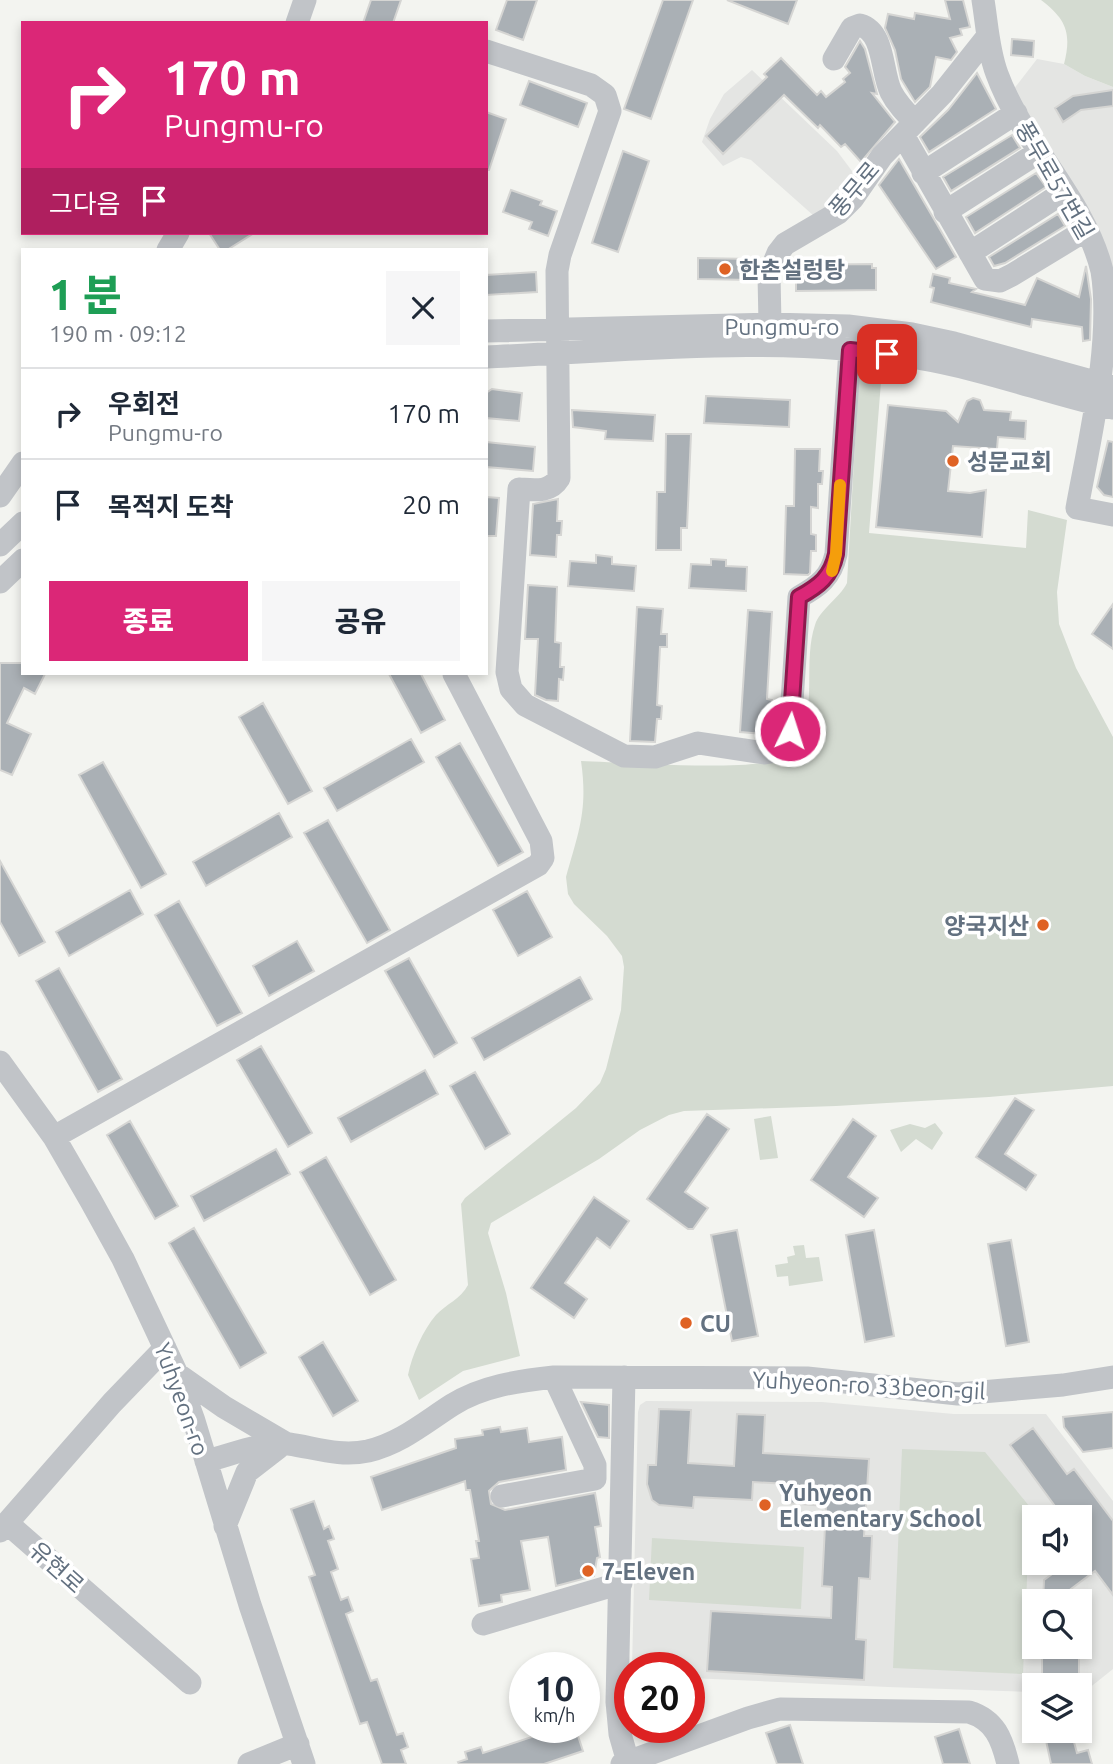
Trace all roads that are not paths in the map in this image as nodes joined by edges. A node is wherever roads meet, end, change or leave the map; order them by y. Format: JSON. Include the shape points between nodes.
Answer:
{"nodes":[{"id":1,"x":305,"y":0,"type":"edge"},
{"id":2,"x":983,"y":0,"type":"edge"},
{"id":3,"x":298,"y":21,"type":"edge"},
{"id":4,"x":988,"y":36,"type":"junction"},
{"id":5,"x":488,"y":52,"type":"edge"},
{"id":6,"x":834,"y":59,"type":"dead end"},
{"id":7,"x":1016,"y":113,"type":"junction"},
{"id":8,"x":909,"y":129,"type":"junction"},
{"id":9,"x":1039,"y":152,"type":"junction"},
{"id":10,"x":923,"y":173,"type":"junction"},
{"id":11,"x":1064,"y":192,"type":"junction"},
{"id":12,"x":945,"y":212,"type":"junction"},
{"id":13,"x":1086,"y":230,"type":"junction"},
{"id":14,"x":970,"y":253,"type":"junction"},
{"id":15,"x":769,"y":324,"type":"junction"},
{"id":16,"x":557,"y":329,"type":"junction"},
{"id":17,"x":488,"y":331,"type":"edge"},
{"id":18,"x":850,"y":350,"type":"junction"},
{"id":19,"x":558,"y":354,"type":"junction"},
{"id":20,"x":488,"y":357,"type":"edge"},
{"id":21,"x":1106,"y":396,"type":"edge"},
{"id":22,"x":21,"y":466,"type":"edge"},
{"id":23,"x":0,"y":496,"type":"edge"},
{"id":24,"x":1113,"y":516,"type":"edge"},
{"id":25,"x":21,"y":525,"type":"edge"},
{"id":26,"x":0,"y":545,"type":"edge"},
{"id":27,"x":21,"y":561,"type":"edge"},
{"id":28,"x":0,"y":582,"type":"edge"},
{"id":29,"x":455,"y":675,"type":"edge"},
{"id":30,"x":0,"y":1062,"type":"edge"},
{"id":31,"x":54,"y":1137,"type":"junction"},
{"id":32,"x":165,"y":1348,"type":"junction"},
{"id":33,"x":177,"y":1374,"type":"junction"},
{"id":34,"x":554,"y":1377,"type":"junction"},
{"id":35,"x":624,"y":1377,"type":"junction"},
{"id":36,"x":1113,"y":1377,"type":"edge"},
{"id":37,"x":287,"y":1444,"type":"junction"},
{"id":38,"x":206,"y":1461,"type":"junction"},
{"id":39,"x":502,"y":1496,"type":"dead end"},
{"id":40,"x":225,"y":1525,"type":"junction"},
{"id":41,"x":4,"y":1527,"type":"edge"},
{"id":42,"x":621,"y":1583,"type":"junction"},
{"id":43,"x":483,"y":1624,"type":"dead end"},
{"id":44,"x":190,"y":1683,"type":"dead end"},
{"id":45,"x":301,"y":1754,"type":"edge"},
{"id":46,"x":625,"y":1763,"type":"edge"},
{"id":47,"x":249,"y":1764,"type":"edge"},
{"id":48,"x":1008,"y":1764,"type":"edge"}],
"edges":[{"from":1,"to":3,"type":"street"},
{"from":2,"to":4,"type":"street","name":"풍무로57번길"},
{"from":4,"to":7,"type":"street","name":"풍무로57번길","via":[[996,73]]},
{"from":4,"to":8,"type":"street","name":"풍무로"},
{"from":5,"to":16,"type":"street","via":[[591,85],[609,102],[609,120],[560,255],[555,290]]},
{"from":6,"to":8,"type":"street","via":[[852,28],[869,29],[877,39],[890,91]]},
{"from":7,"to":9,"type":"street","name":"풍무로57번길"},
{"from":7,"to":10,"type":"street"},
{"from":8,"to":10,"type":"street"},
{"from":8,"to":15,"type":"street","name":"풍무로","via":[[838,213],[785,244],[778,253],[769,275]]},
{"from":9,"to":11,"type":"street","name":"풍무로57번길"},
{"from":9,"to":12,"type":"street"},
{"from":10,"to":12,"type":"street"},
{"from":11,"to":13,"type":"street","name":"풍무로57번길"},
{"from":11,"to":14,"type":"street"},
{"from":12,"to":14,"type":"street"},
{"from":13,"to":14,"type":"street","via":[[1000,281],[985,279]]},
{"from":13,"to":21,"type":"street","name":"풍무로57번길","via":[[1098,256],[1107,303]]},
{"from":15,"to":16,"type":"street","name":"Pungmu-ro"},
{"from":15,"to":21,"type":"street","name":"Pungmu-ro","via":[[848,326],[912,334],[965,346]]},
{"from":16,"to":17,"type":"street","name":"Pungmu-ro"},
{"from":16,"to":19,"type":"street"},
{"from":18,"to":19,"type":"street","name":"Pungmu-ro","via":[[767,347]]},
{"from":18,"to":19,"type":"street","via":[[836,554],[825,579],[799,597],[787,738],[772,752],[698,743],[649,757],[618,754],[535,712],[518,698],[508,681],[519,489],[544,490],[559,478]]},
{"from":18,"to":21,"type":"street","name":"Pungmu-ro","via":[[952,364]]},
{"from":19,"to":20,"type":"street","name":"Pungmu-ro"},
{"from":21,"to":24,"type":"street","name":"풍무로57번길","via":[[1077,508]]},
{"from":22,"to":23,"type":"street"},
{"from":25,"to":26,"type":"street"},
{"from":27,"to":28,"type":"street"},
{"from":29,"to":31,"type":"street","via":[[541,841],[543,858],[538,865]]},
{"from":30,"to":31,"type":"street","name":"Yuhyeon-ro"},
{"from":31,"to":32,"type":"street","name":"Yuhyeon-ro"},
{"from":32,"to":33,"type":"street","name":"Yuhyeon-ro"},
{"from":32,"to":41,"type":"street","name":"유현로"},
{"from":33,"to":37,"type":"street","name":"Yuhyeon-ro 33beon-gil"},
{"from":33,"to":38,"type":"street","name":"Yuhyeon-ro"},
{"from":34,"to":35,"type":"street","name":"Yuhyeon-ro 33beon-gil"},
{"from":34,"to":37,"type":"street","name":"Yuhyeon-ro 33beon-gil","via":[[477,1393],[410,1434],[366,1451],[327,1453]]},
{"from":34,"to":39,"type":"street","via":[[595,1465],[595,1479]]},
{"from":35,"to":36,"type":"street","name":"Yuhyeon-ro 33beon-gil","via":[[807,1378],[958,1394]]},
{"from":35,"to":42,"type":"street"},
{"from":37,"to":38,"type":"street","name":"Yuhyeon-ro 33beon-gil"},
{"from":37,"to":40,"type":"street","via":[[247,1472]]},
{"from":38,"to":40,"type":"street","name":"Yuhyeon-ro"},
{"from":40,"to":45,"type":"street","name":"Yuhyeon-ro"},
{"from":41,"to":44,"type":"street","name":"유현로"},
{"from":42,"to":43,"type":"street"},
{"from":42,"to":46,"type":"street","via":[[618,1712]]},
{"from":45,"to":47,"type":"street"},
{"from":46,"to":48,"type":"street","via":[[764,1712],[794,1708],[969,1712],[989,1720]]}]}
